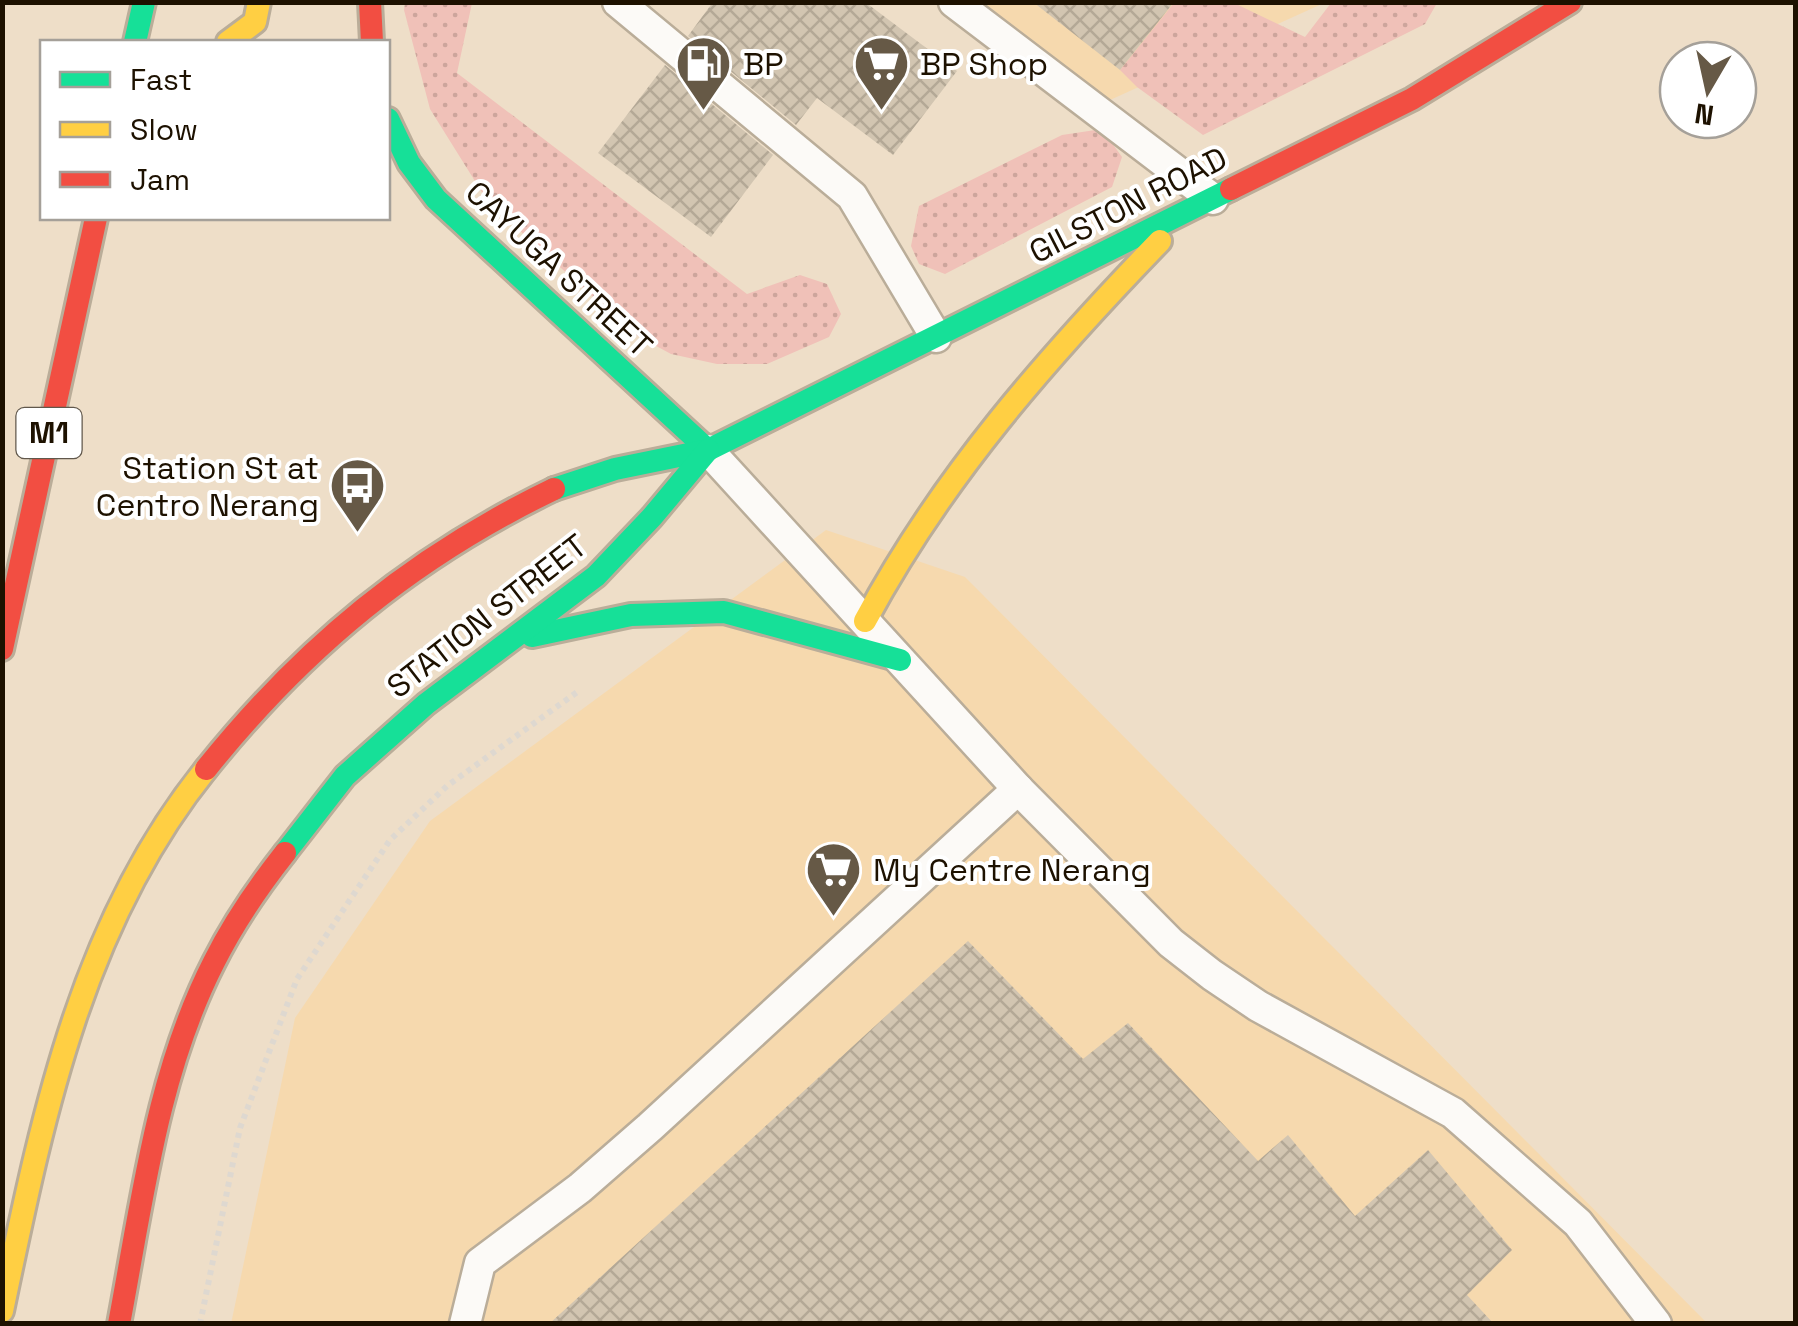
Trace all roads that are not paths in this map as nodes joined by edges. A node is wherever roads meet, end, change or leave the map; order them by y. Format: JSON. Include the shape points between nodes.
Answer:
{"nodes":[{"id":1,"x":144,"y":2,"type":"edge"},
{"id":2,"x":259,"y":2,"type":"edge"},
{"id":3,"x":370,"y":2,"type":"edge"},
{"id":4,"x":618,"y":2,"type":"edge"},
{"id":5,"x":954,"y":2,"type":"edge"},
{"id":6,"x":1555,"y":7,"type":"edge"},
{"id":7,"x":134,"y":40,"type":"edge"},
{"id":8,"x":231,"y":40,"type":"edge"},
{"id":9,"x":372,"y":40,"type":"edge"},
{"id":10,"x":390,"y":122,"type":"edge"},
{"id":11,"x":1202,"y":204,"type":"junction"},
{"id":12,"x":96,"y":220,"type":"edge"},
{"id":13,"x":936,"y":338,"type":"junction"},
{"id":14,"x":708,"y":450,"type":"junction"},
{"id":15,"x":865,"y":621,"type":"junction"},
{"id":16,"x":511,"y":642,"type":"junction"},
{"id":17,"x":2,"y":649,"type":"edge"},
{"id":18,"x":900,"y":660,"type":"junction"},
{"id":19,"x":1018,"y":789,"type":"junction"},
{"id":20,"x":2,"y":1312,"type":"edge"},
{"id":21,"x":119,"y":1324,"type":"edge"},
{"id":22,"x":465,"y":1324,"type":"edge"},
{"id":23,"x":1656,"y":1324,"type":"edge"}],
"edges":[{"from":1,"to":7,"type":"main road"},
{"from":2,"to":8,"type":"main road","via":[[255,22]]},
{"from":3,"to":9,"type":"main road"},
{"from":4,"to":13,"type":"lane","via":[[852,196]]},
{"from":5,"to":11,"type":"lane"},
{"from":6,"to":11,"type":"main road","name":"GILSTON ROAD","via":[[1412,99]]},
{"from":10,"to":14,"type":"main road","name":"CAYUGA STREET","via":[[436,200]]},
{"from":11,"to":13,"type":"main road","name":"GILSTON ROAD"},
{"from":11,"to":15,"type":"main road","via":[[1035,373],[938,499]]},
{"from":12,"to":17,"type":"main road","number":"M1"},
{"from":13,"to":14,"type":"main road","name":"GILSTON ROAD"},
{"from":14,"to":15,"type":"lane"},
{"from":14,"to":16,"type":"main road","name":"STATION STREET","via":[[596,576]]},
{"from":14,"to":20,"type":"main road","name":"STATION STREET","via":[[562,486],[467,536],[340,627],[229,738],[148,855],[86,982],[39,1139]]},
{"from":15,"to":18,"type":"lane"},
{"from":16,"to":18,"type":"main road","via":[[605,619],[694,611],[746,616]]},
{"from":16,"to":21,"type":"main road","name":"STATION STREET","via":[[426,704],[345,776],[274,866],[214,961],[181,1041]]},
{"from":18,"to":19,"type":"lane"},
{"from":19,"to":22,"type":"lane","via":[[580,1188],[480,1264]]},
{"from":19,"to":23,"type":"lane","via":[[1212,975],[1482,1136],[1578,1223]]}]}
